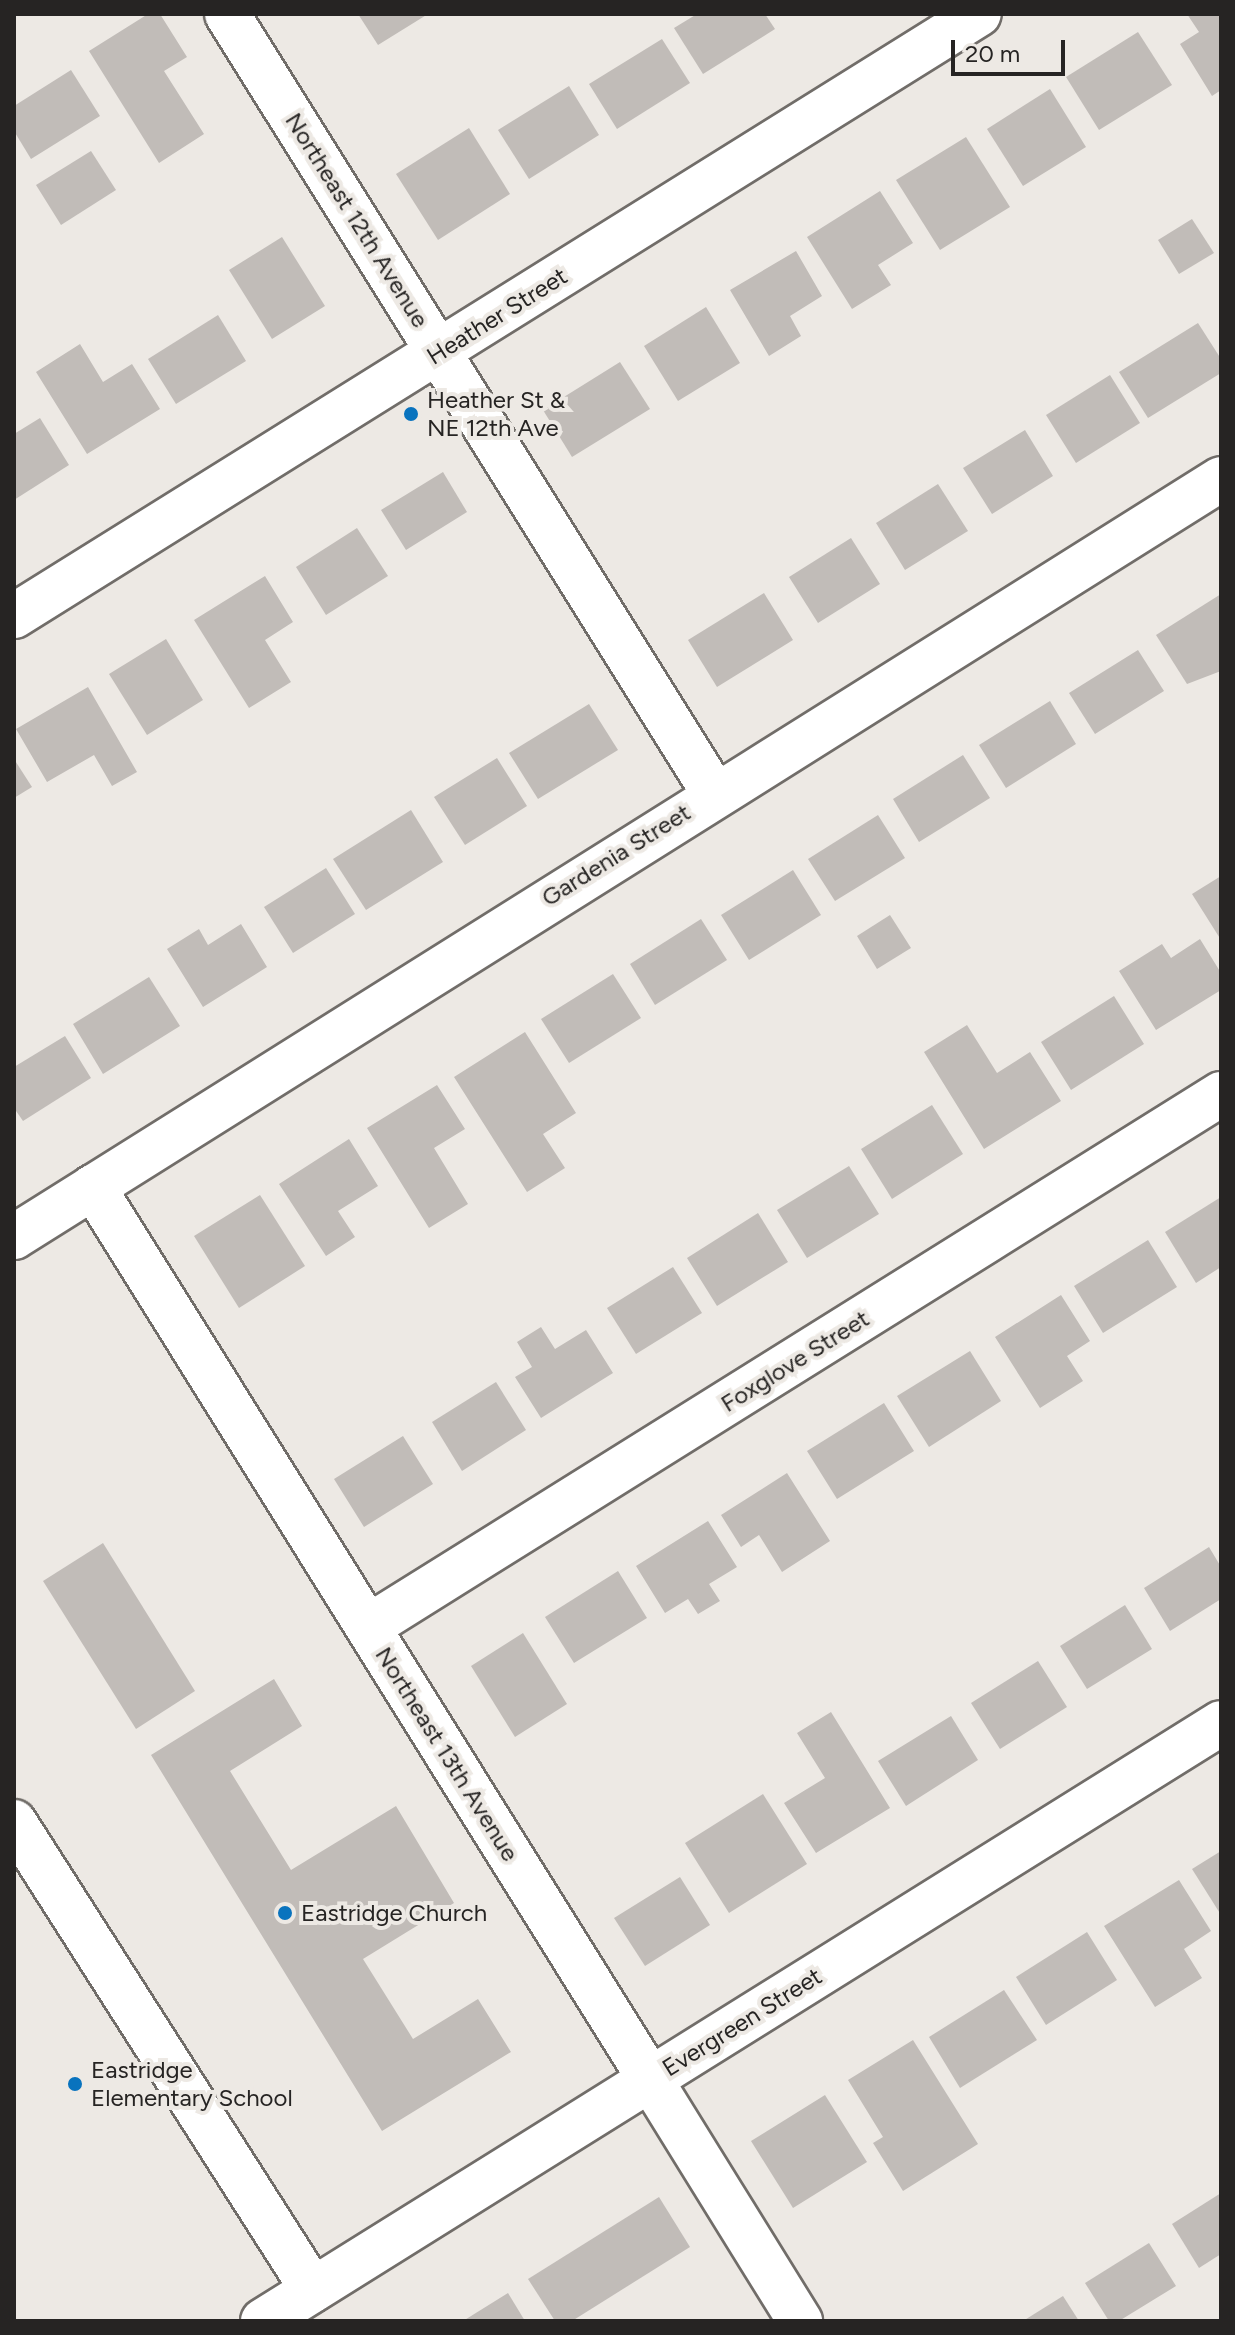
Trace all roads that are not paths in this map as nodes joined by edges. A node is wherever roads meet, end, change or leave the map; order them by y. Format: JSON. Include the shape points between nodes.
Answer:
{"nodes":[{"id":1,"x":227,"y":14,"type":"edge"},
{"id":2,"x":979,"y":14,"type":"edge"},
{"id":3,"x":440,"y":352,"type":"junction"},
{"id":4,"x":1221,"y":479,"type":"edge"},
{"id":5,"x":14,"y":616,"type":"edge"},
{"id":6,"x":714,"y":793,"type":"junction"},
{"id":7,"x":1221,"y":1094,"type":"edge"},
{"id":8,"x":93,"y":1187,"type":"junction"},
{"id":9,"x":14,"y":1237,"type":"edge"},
{"id":10,"x":368,"y":1627,"type":"junction"},
{"id":11,"x":1221,"y":1723,"type":"edge"},
{"id":12,"x":14,"y":1822,"type":"edge"},
{"id":13,"x":650,"y":2079,"type":"junction"},
{"id":14,"x":313,"y":2290,"type":"junction"},
{"id":15,"x":263,"y":2321,"type":"edge"},
{"id":16,"x":800,"y":2321,"type":"edge"}],
"edges":[{"from":1,"to":3,"type":"street","name":"Northeast 12th Avenue"},
{"from":2,"to":3,"type":"street","name":"Heather Street"},
{"from":3,"to":5,"type":"street","name":"Heather Street"},
{"from":3,"to":6,"type":"street","name":"Northeast 12th Avenue"},
{"from":4,"to":6,"type":"street","name":"Gardenia Street"},
{"from":6,"to":8,"type":"street","name":"Gardenia Street"},
{"from":7,"to":10,"type":"street","name":"Foxglove Street"},
{"from":8,"to":9,"type":"street","name":"Gardenia Street"},
{"from":8,"to":10,"type":"street","name":"Northeast 13th Avenue"},
{"from":10,"to":13,"type":"street","name":"Northeast 13th Avenue"},
{"from":11,"to":13,"type":"street","name":"Evergreen Street"},
{"from":12,"to":14,"type":"street"},
{"from":13,"to":14,"type":"street","name":"Evergreen Street"},
{"from":13,"to":16,"type":"street","name":"Northeast 13th Avenue"},
{"from":14,"to":15,"type":"street","name":"Evergreen Street"}]}
